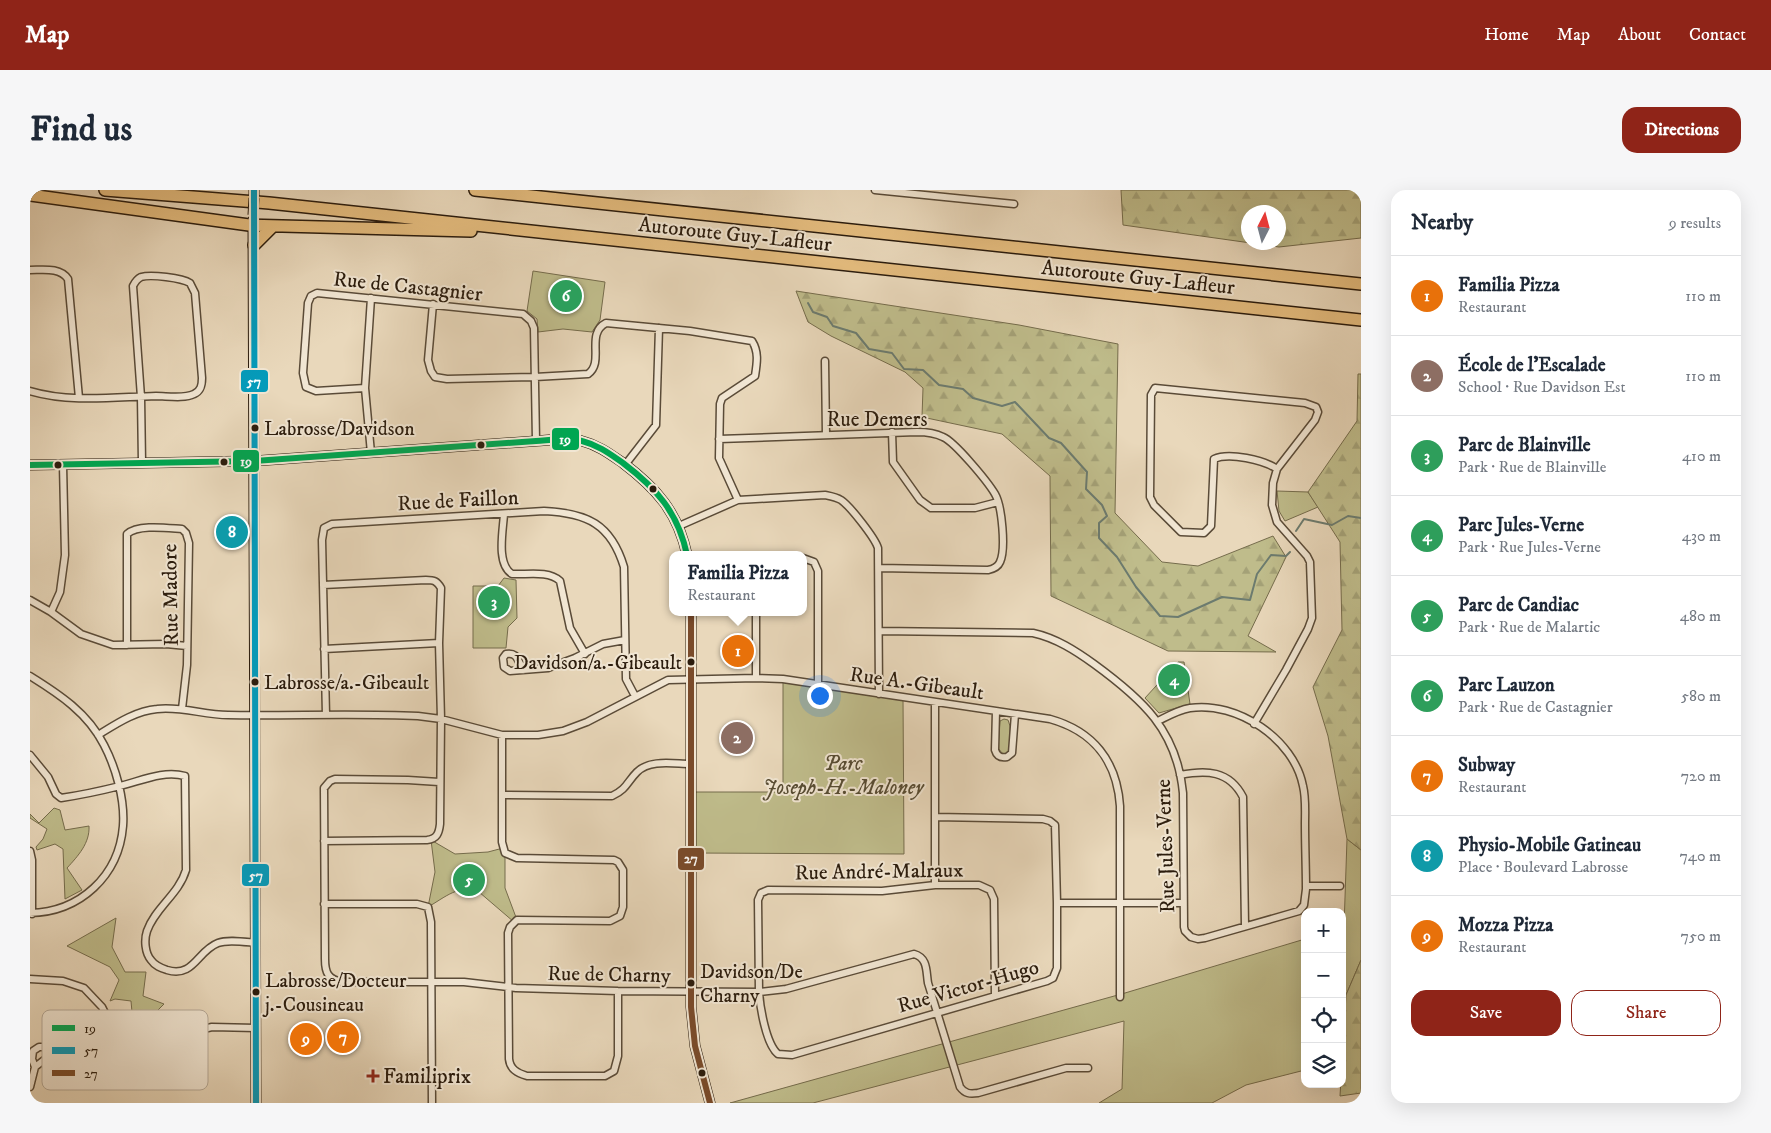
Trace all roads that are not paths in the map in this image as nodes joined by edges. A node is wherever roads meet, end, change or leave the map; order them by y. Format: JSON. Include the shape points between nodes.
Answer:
{"nodes":[{"id":1,"x":105,"y":190,"type":"edge"},
{"id":2,"x":254,"y":190,"type":"edge"},
{"id":3,"x":475,"y":190,"type":"edge"},
{"id":4,"x":510,"y":190,"type":"edge"},
{"id":5,"x":876,"y":190,"type":"edge"},
{"id":6,"x":30,"y":195,"type":"edge"},
{"id":7,"x":546,"y":198,"type":"junction"},
{"id":8,"x":1014,"y":204,"type":"dead end"},
{"id":9,"x":254,"y":220,"type":"junction"},
{"id":10,"x":272,"y":227,"type":"junction"},
{"id":11,"x":529,"y":231,"type":"junction"},
{"id":12,"x":254,"y":245,"type":"junction"},
{"id":13,"x":30,"y":270,"type":"edge"},
{"id":14,"x":1361,"y":284,"type":"edge"},
{"id":15,"x":371,"y":298,"type":"junction"},
{"id":16,"x":434,"y":304,"type":"junction"},
{"id":17,"x":1361,"y":320,"type":"edge"},
{"id":18,"x":659,"y":328,"type":"junction"},
{"id":19,"x":825,"y":361,"type":"dead end"},
{"id":20,"x":535,"y":378,"type":"junction"},
{"id":21,"x":365,"y":388,"type":"junction"},
{"id":22,"x":30,"y":391,"type":"edge"},
{"id":23,"x":141,"y":397,"type":"junction"},
{"id":24,"x":79,"y":398,"type":"junction"},
{"id":25,"x":892,"y":432,"type":"junction"},
{"id":26,"x":826,"y":435,"type":"junction"},
{"id":27,"x":719,"y":439,"type":"junction"},
{"id":28,"x":536,"y":441,"type":"junction"},
{"id":29,"x":371,"y":453,"type":"junction"},
{"id":30,"x":254,"y":461,"type":"junction"},
{"id":31,"x":142,"y":463,"type":"junction"},
{"id":32,"x":30,"y":465,"type":"edge"},
{"id":33,"x":63,"y":465,"type":"junction"},
{"id":34,"x":626,"y":465,"type":"junction"},
{"id":35,"x":1277,"y":469,"type":"junction"},
{"id":36,"x":738,"y":500,"type":"junction"},
{"id":37,"x":998,"y":502,"type":"junction"},
{"id":38,"x":504,"y":514,"type":"junction"},
{"id":39,"x":679,"y":526,"type":"junction"},
{"id":40,"x":686,"y":551,"type":"edge"},
{"id":41,"x":807,"y":559,"type":"edge"},
{"id":42,"x":879,"y":568,"type":"junction"},
{"id":43,"x":323,"y":586,"type":"junction"},
{"id":44,"x":30,"y":600,"type":"edge"},
{"id":45,"x":51,"y":612,"type":"junction"},
{"id":46,"x":690,"y":616,"type":"edge"},
{"id":47,"x":756,"y":616,"type":"edge"},
{"id":48,"x":879,"y":631,"type":"junction"},
{"id":49,"x":625,"y":640,"type":"junction"},
{"id":50,"x":439,"y":644,"type":"junction"},
{"id":51,"x":127,"y":645,"type":"junction"},
{"id":52,"x":187,"y":646,"type":"junction"},
{"id":53,"x":324,"y":649,"type":"junction"},
{"id":54,"x":585,"y":654,"type":"junction"},
{"id":55,"x":524,"y":670,"type":"dead end"},
{"id":56,"x":30,"y":676,"type":"edge"},
{"id":57,"x":691,"y":678,"type":"junction"},
{"id":58,"x":756,"y":678,"type":"junction"},
{"id":59,"x":818,"y":684,"type":"junction"},
{"id":60,"x":879,"y":694,"type":"junction"},
{"id":61,"x":635,"y":696,"type":"junction"},
{"id":62,"x":935,"y":702,"type":"junction"},
{"id":63,"x":182,"y":709,"type":"junction"},
{"id":64,"x":996,"y":711,"type":"junction"},
{"id":65,"x":1015,"y":714,"type":"junction"},
{"id":66,"x":255,"y":715,"type":"junction"},
{"id":67,"x":326,"y":715,"type":"junction"},
{"id":68,"x":441,"y":719,"type":"junction"},
{"id":69,"x":1158,"y":721,"type":"junction"},
{"id":70,"x":1254,"y":724,"type":"junction"},
{"id":71,"x":98,"y":735,"type":"junction"},
{"id":72,"x":502,"y":735,"type":"junction"},
{"id":73,"x":30,"y":755,"type":"edge"},
{"id":74,"x":690,"y":764,"type":"junction"},
{"id":75,"x":1180,"y":776,"type":"junction"},
{"id":76,"x":440,"y":782,"type":"junction"},
{"id":77,"x":119,"y":786,"type":"junction"},
{"id":78,"x":502,"y":795,"type":"junction"},
{"id":79,"x":935,"y":817,"type":"junction"},
{"id":80,"x":324,"y":841,"type":"junction"},
{"id":81,"x":30,"y":851,"type":"edge"},
{"id":82,"x":934,"y":885,"type":"junction"},
{"id":83,"x":1306,"y":886,"type":"junction"},
{"id":84,"x":1340,"y":886,"type":"dead end"},
{"id":85,"x":1057,"y":903,"type":"junction"},
{"id":86,"x":1120,"y":903,"type":"junction"},
{"id":87,"x":1183,"y":903,"type":"junction"},
{"id":88,"x":324,"y":904,"type":"junction"},
{"id":89,"x":31,"y":914,"type":"edge"},
{"id":90,"x":1245,"y":926,"type":"junction"},
{"id":91,"x":256,"y":943,"type":"junction"},
{"id":92,"x":30,"y":979,"type":"edge"},
{"id":93,"x":431,"y":983,"type":"junction"},
{"id":94,"x":508,"y":987,"type":"junction"},
{"id":95,"x":618,"y":991,"type":"junction"},
{"id":96,"x":759,"y":992,"type":"junction"},
{"id":97,"x":691,"y":993,"type":"junction"},
{"id":98,"x":994,"y":996,"type":"junction"},
{"id":99,"x":1120,"y":997,"type":"dead end"},
{"id":100,"x":103,"y":1010,"type":"edge"},
{"id":101,"x":937,"y":1013,"type":"junction"},
{"id":102,"x":256,"y":1028,"type":"junction"},
{"id":103,"x":208,"y":1029,"type":"edge"},
{"id":104,"x":42,"y":1047,"type":"edge"},
{"id":105,"x":42,"y":1062,"type":"edge"},
{"id":106,"x":35,"y":1067,"type":"junction"},
{"id":107,"x":1088,"y":1068,"type":"dead end"},
{"id":108,"x":30,"y":1087,"type":"edge"},
{"id":109,"x":256,"y":1103,"type":"edge"},
{"id":110,"x":432,"y":1103,"type":"edge"},
{"id":111,"x":710,"y":1103,"type":"edge"}],
"edges":[{"from":1,"to":11,"type":"highway","name":"Autoroute Guy-Lafleur","via":[[269,203]]},
{"from":2,"to":9,"type":"street","bridge":true},
{"from":3,"to":7,"type":"highway","name":"Autoroute Guy-Lafleur"},
{"from":4,"to":7,"type":"highway"},
{"from":5,"to":8,"type":"street"},
{"from":6,"to":9,"type":"highway"},
{"from":7,"to":14,"type":"highway","name":"Autoroute Guy-Lafleur"},
{"from":9,"to":10,"type":"highway"},
{"from":9,"to":12,"type":"street"},
{"from":10,"to":11,"type":"highway"},
{"from":10,"to":12,"type":"highway"},
{"from":11,"to":17,"type":"highway","name":"Autoroute Guy-Lafleur"},
{"from":12,"to":30,"type":"street"},
{"from":13,"to":24,"type":"street","via":[[59,272],[68,279]]},
{"from":15,"to":16,"type":"street","name":"Rue de Castagnier"},
{"from":15,"to":21,"type":"street"},
{"from":15,"to":21,"type":"street","name":"Rue de Castagnier","via":[[317,293],[311,296],[303,360],[306,387],[316,391]]},
{"from":16,"to":20,"type":"street","name":"Rue de Castagnier","via":[[528,317],[534,328]]},
{"from":16,"to":20,"type":"street","via":[[428,360],[435,377]]},
{"from":18,"to":20,"type":"street","via":[[601,326],[595,336],[595,363],[590,373]]},
{"from":18,"to":27,"type":"street","via":[[741,338],[752,341],[756,347],[755,376],[722,398]]},
{"from":18,"to":34,"type":"street","via":[[656,425]]},
{"from":19,"to":26,"type":"street"},
{"from":20,"to":28,"type":"street","name":"Rue de Castagnier"},
{"from":21,"to":29,"type":"street"},
{"from":22,"to":24,"type":"street"},
{"from":23,"to":23,"type":"street","via":[[133,286],[143,277],[184,280],[194,288],[201,387],[192,395]]},
{"from":23,"to":24,"type":"street"},
{"from":23,"to":31,"type":"street"},
{"from":25,"to":26,"type":"street","name":"Rue Demers"},
{"from":25,"to":37,"type":"street","name":"Rue Demers","via":[[931,433],[954,443],[995,493]]},
{"from":25,"to":37,"type":"street","via":[[893,462],[920,500],[931,508],[975,508]]},
{"from":26,"to":27,"type":"street","name":"Rue Demers"},
{"from":27,"to":36,"type":"street","via":[[720,462]]},
{"from":28,"to":29,"type":"street"},
{"from":28,"to":34,"type":"street","via":[[584,441]]},
{"from":29,"to":30,"type":"street"},
{"from":30,"to":31,"type":"street"},
{"from":30,"to":66,"type":"street"},
{"from":31,"to":33,"type":"street"},
{"from":32,"to":33,"type":"street"},
{"from":33,"to":45,"type":"street","via":[[65,555],[60,592]]},
{"from":34,"to":39,"type":"street","via":[[655,490]]},
{"from":35,"to":35,"type":"street","via":[[1315,420],[1316,407],[1156,388],[1151,395],[1150,496],[1154,505],[1181,532],[1204,532],[1211,526],[1214,459],[1221,456],[1240,458],[1268,463]]},
{"from":35,"to":70,"type":"street","via":[[1272,505],[1277,522],[1308,556],[1312,618]]},
{"from":36,"to":39,"type":"street"},
{"from":36,"to":42,"type":"street","via":[[825,495],[841,500],[874,539]]},
{"from":37,"to":42,"type":"street","name":"Rue Demers","via":[[1002,514],[1002,555],[996,567],[988,570]]},
{"from":38,"to":43,"type":"street","name":"Rue de Faillon","via":[[328,525],[322,533]]},
{"from":38,"to":49,"type":"street","name":"Rue de Faillon","via":[[560,512],[584,517],[603,529],[618,550],[624,567]]},
{"from":38,"to":54,"type":"street","via":[[504,567],[512,574],[543,574],[560,581],[570,628]]},
{"from":39,"to":40,"type":"street"},
{"from":41,"to":59,"type":"street","via":[[814,562],[818,572]]},
{"from":42,"to":48,"type":"street"},
{"from":43,"to":50,"type":"street","via":[[438,582],[441,588]]},
{"from":43,"to":53,"type":"street","name":"Rue de Faillon"},
{"from":44,"to":45,"type":"street"},
{"from":45,"to":51,"type":"street","via":[[81,634],[112,645]]},
{"from":46,"to":57,"type":"street"},
{"from":47,"to":58,"type":"street"},
{"from":48,"to":60,"type":"street"},
{"from":48,"to":69,"type":"street","name":"Rue Jules-Verne","via":[[1040,634],[1067,646],[1120,683]]},
{"from":49,"to":54,"type":"street","via":[[603,644]]},
{"from":49,"to":61,"type":"street","name":"Rue de Faillon","via":[[626,679]]},
{"from":50,"to":53,"type":"street"},
{"from":50,"to":68,"type":"street"},
{"from":51,"to":52,"type":"street"},
{"from":51,"to":52,"type":"street","name":"Rue Madore","via":[[128,534],[134,530],[160,528],[182,529],[188,538]]},
{"from":52,"to":63,"type":"street","name":"Rue Madore"},
{"from":53,"to":67,"type":"street","name":"Rue de Faillon"},
{"from":54,"to":55,"type":"street","via":[[548,668]]},
{"from":56,"to":71,"type":"street","via":[[81,712]]},
{"from":57,"to":58,"type":"street","name":"Rue A.-Gibeault"},
{"from":57,"to":61,"type":"street","name":"Rue A.-Gibeault","via":[[663,682]]},
{"from":57,"to":74,"type":"street"},
{"from":58,"to":59,"type":"street","name":"Rue A.-Gibeault"},
{"from":59,"to":60,"type":"street","name":"Rue A.-Gibeault"},
{"from":60,"to":62,"type":"street","name":"Rue A.-Gibeault"},
{"from":61,"to":72,"type":"street","name":"Rue A.-Gibeault","via":[[596,718],[563,731]]},
{"from":62,"to":64,"type":"street","name":"Rue A.-Gibeault"},
{"from":62,"to":79,"type":"street"},
{"from":63,"to":66,"type":"street","name":"Rue A.-Gibeault","via":[[217,715]]},
{"from":63,"to":71,"type":"street","name":"Rue A.-Gibeault","via":[[142,712]]},
{"from":64,"to":65,"type":"street","name":"Rue A.-Gibeault"},
{"from":64,"to":65,"type":"street","via":[[996,754],[1001,757],[1012,753]]},
{"from":65,"to":86,"type":"street","name":"Rue A.-Gibeault","via":[[1050,719],[1070,726],[1094,743],[1106,758],[1115,776],[1119,795]]},
{"from":66,"to":67,"type":"street","name":"Rue A.-Gibeault"},
{"from":66,"to":91,"type":"street"},
{"from":67,"to":68,"type":"street","name":"Rue A.-Gibeault"},
{"from":68,"to":72,"type":"street","name":"Rue A.-Gibeault"},
{"from":68,"to":76,"type":"street"},
{"from":69,"to":70,"type":"street","name":"Rue Jules-Verne","via":[[1184,710],[1204,708],[1223,710]]},
{"from":69,"to":75,"type":"street","name":"Rue Jules-Verne"},
{"from":70,"to":83,"type":"street","name":"Rue Jules-Verne","via":[[1285,748],[1301,778]]},
{"from":71,"to":77,"type":"street"},
{"from":72,"to":78,"type":"street"},
{"from":73,"to":77,"type":"street","via":[[61,798]]},
{"from":74,"to":78,"type":"street","via":[[646,766],[636,773],[624,790],[612,796]]},
{"from":74,"to":97,"type":"street"},
{"from":75,"to":87,"type":"street","name":"Rue Jules-Verne"},
{"from":75,"to":90,"type":"street","via":[[1211,772],[1242,794]]},
{"from":76,"to":80,"type":"street","via":[[440,829],[431,840]]},
{"from":76,"to":80,"type":"street","name":"Rue de Charny","via":[[330,781],[323,794]]},
{"from":77,"to":89,"type":"street","via":[[123,825],[117,853],[109,870],[90,892],[76,902],[62,909]]},
{"from":77,"to":91,"type":"street","via":[[170,774],[186,776],[186,870],[146,934],[146,951],[153,963],[182,972],[220,942]]},
{"from":78,"to":94,"type":"street","via":[[502,848],[508,856],[614,860],[622,866],[624,874],[622,912],[616,919],[514,922],[508,933]]},
{"from":79,"to":82,"type":"street"},
{"from":79,"to":85,"type":"street","name":"Rue Victor-Hugo","via":[[1043,818],[1050,821],[1056,831]]},
{"from":80,"to":88,"type":"street","name":"Rue de Charny"},
{"from":81,"to":89,"type":"street"},
{"from":82,"to":96,"type":"street","name":"Rue André-Malraux","via":[[882,891],[764,891],[758,900]]},
{"from":82,"to":98,"type":"street","name":"Rue André-Malraux","via":[[979,886],[992,892]]},
{"from":83,"to":84,"type":"street"},
{"from":83,"to":90,"type":"street","name":"Rue Jules-Verne","via":[[1304,905],[1299,911]]},
{"from":85,"to":86,"type":"street"},
{"from":85,"to":98,"type":"street","name":"Rue Victor-Hugo","via":[[1055,976]]},
{"from":86,"to":87,"type":"street"},
{"from":86,"to":99,"type":"street","name":"Rue A.-Gibeault"},
{"from":87,"to":90,"type":"street","name":"Rue Jules-Verne","via":[[1185,931],[1194,938],[1205,938]]},
{"from":88,"to":93,"type":"street","name":"Rue de Charny","via":[[325,968],[330,978],[342,982]]},
{"from":88,"to":93,"type":"street","via":[[417,904],[428,907]]},
{"from":91,"to":102,"type":"street"},
{"from":92,"to":100,"type":"street","via":[[63,981],[84,988]]},
{"from":93,"to":94,"type":"street","name":"Rue de Charny","via":[[464,982]]},
{"from":93,"to":110,"type":"street"},
{"from":94,"to":95,"type":"street","name":"Rue de Charny"},
{"from":94,"to":95,"type":"street","via":[[509,1064],[519,1074],[527,1076],[605,1076],[614,1071],[618,1056]]},
{"from":95,"to":97,"type":"street","name":"Rue de Charny"},
{"from":96,"to":97,"type":"street","name":"Rue de Charny"},
{"from":96,"to":101,"type":"street","name":"Rue de Charny","via":[[786,989],[914,954],[924,961]]},
{"from":96,"to":101,"type":"street","name":"Rue Victor-Hugo","via":[[759,1004],[771,1047],[782,1056]]},
{"from":97,"to":111,"type":"street","via":[[695,1046]]},
{"from":98,"to":101,"type":"street","name":"Rue Victor-Hugo"},
{"from":101,"to":107,"type":"street","name":"Rue de Charny","via":[[960,1087],[967,1093],[978,1093],[1066,1068]]},
{"from":102,"to":103,"type":"street"},
{"from":102,"to":109,"type":"street"},
{"from":104,"to":106,"type":"street","via":[[33,1051]]},
{"from":105,"to":106,"type":"street"},
{"from":106,"to":108,"type":"street"}]}
